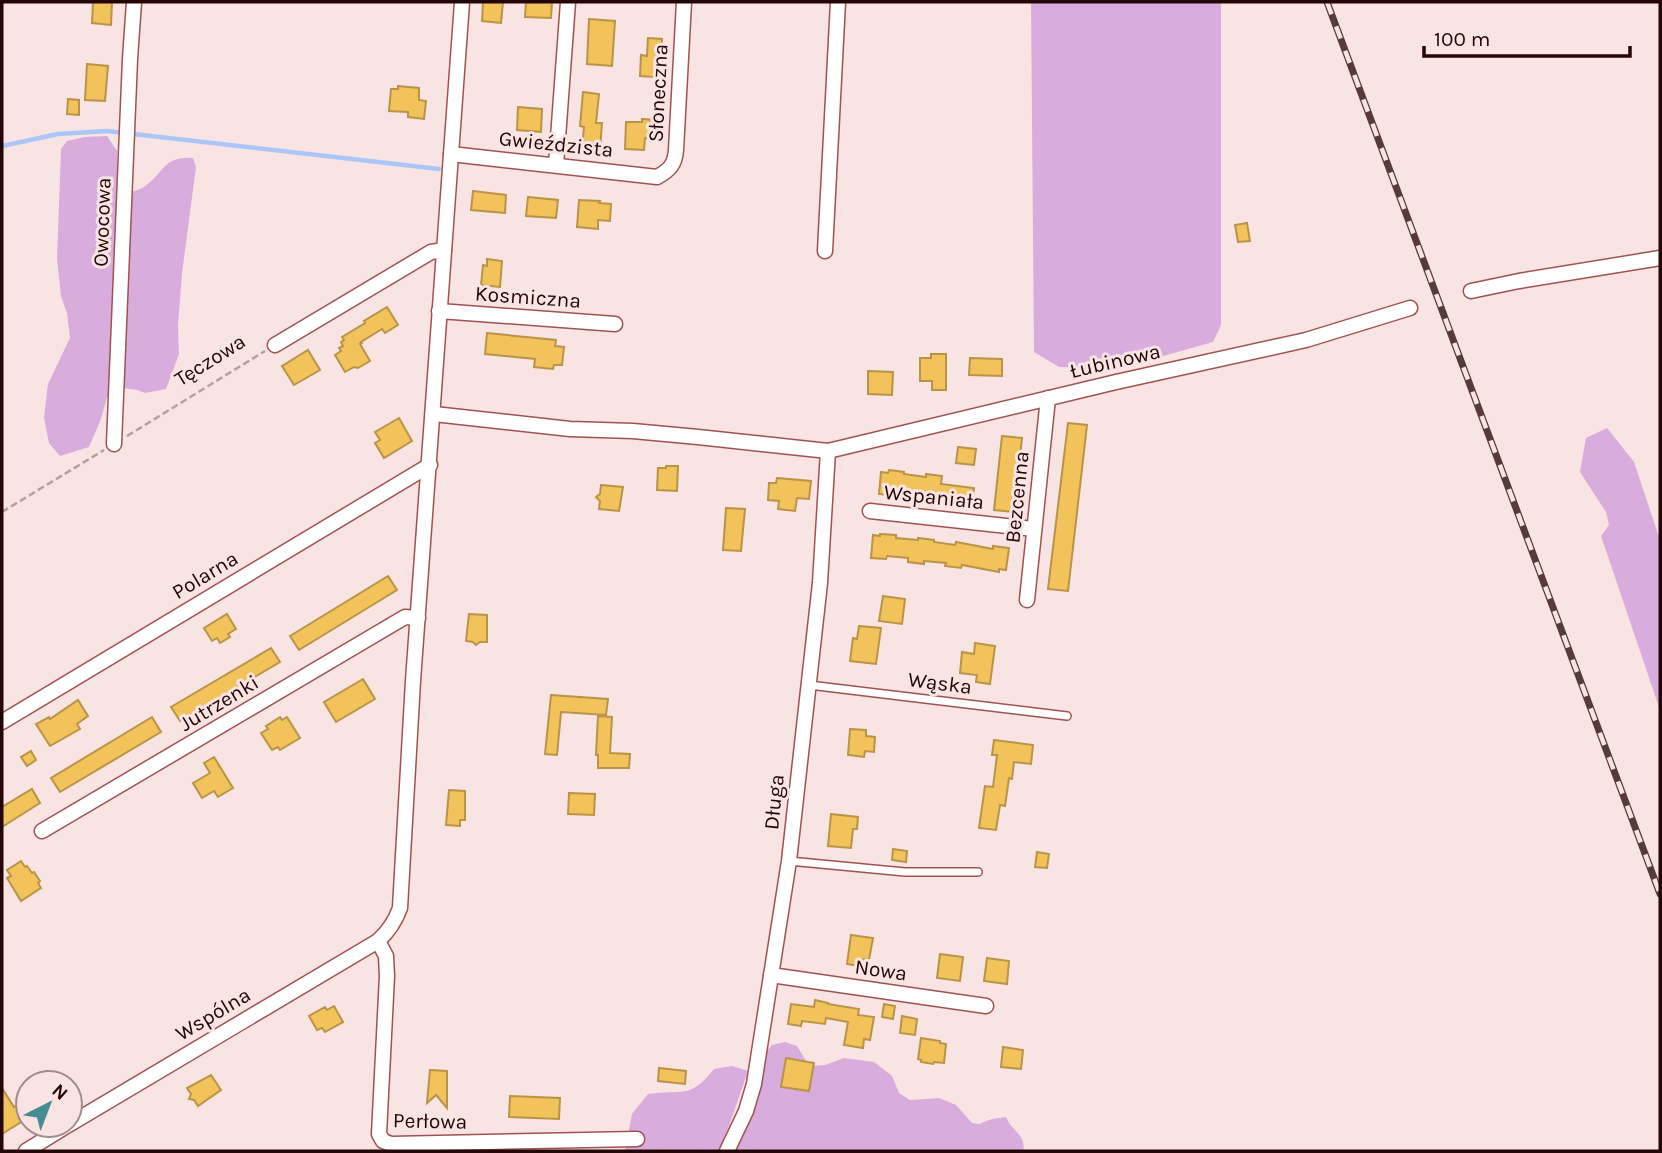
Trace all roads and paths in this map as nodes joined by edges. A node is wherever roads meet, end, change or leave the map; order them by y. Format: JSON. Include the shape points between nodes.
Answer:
{"nodes":[{"id":1,"x":134,"y":2,"type":"edge"},
{"id":2,"x":462,"y":2,"type":"edge"},
{"id":3,"x":568,"y":2,"type":"edge"},
{"id":4,"x":684,"y":2,"type":"edge"},
{"id":5,"x":838,"y":2,"type":"edge"},
{"id":6,"x":451,"y":154,"type":"junction"},
{"id":7,"x":556,"y":165,"type":"junction"},
{"id":8,"x":657,"y":177,"type":"joint"},
{"id":9,"x":444,"y":250,"type":"junction"},
{"id":10,"x":825,"y":251,"type":"dead end"},
{"id":11,"x":1660,"y":258,"type":"edge"},
{"id":12,"x":1471,"y":291,"type":"dead end"},
{"id":13,"x":1410,"y":308,"type":"dead end"},
{"id":14,"x":439,"y":311,"type":"junction"},
{"id":15,"x":615,"y":324,"type":"dead end"},
{"id":16,"x":275,"y":345,"type":"joint"},
{"id":17,"x":1048,"y":398,"type":"junction"},
{"id":18,"x":433,"y":414,"type":"junction"},
{"id":19,"x":114,"y":444,"type":"junction"},
{"id":20,"x":828,"y":451,"type":"junction"},
{"id":21,"x":430,"y":465,"type":"junction"},
{"id":22,"x":870,"y":511,"type":"dead end"},
{"id":23,"x":2,"y":512,"type":"edge"},
{"id":24,"x":1034,"y":529,"type":"junction"},
{"id":25,"x":1027,"y":600,"type":"dead end"},
{"id":26,"x":418,"y":618,"type":"junction"},
{"id":27,"x":809,"y":685,"type":"junction"},
{"id":28,"x":1067,"y":716,"type":"dead end"},
{"id":29,"x":2,"y":722,"type":"edge"},
{"id":30,"x":43,"y":831,"type":"dead end"},
{"id":31,"x":789,"y":861,"type":"junction"},
{"id":32,"x":978,"y":872,"type":"dead end"},
{"id":33,"x":378,"y":941,"type":"junction"},
{"id":34,"x":771,"y":975,"type":"junction"},
{"id":35,"x":986,"y":1006,"type":"dead end"},
{"id":36,"x":84,"y":1116,"type":"edge"},
{"id":37,"x":46,"y":1139,"type":"edge"},
{"id":38,"x":637,"y":1139,"type":"dead end"},
{"id":39,"x":26,"y":1151,"type":"edge"},
{"id":40,"x":727,"y":1151,"type":"edge"}],
"edges":[{"from":1,"to":19,"type":"street","name":"Owocowa"},
{"from":2,"to":6,"type":"street"},
{"from":3,"to":7,"type":"street"},
{"from":4,"to":8,"type":"street","name":"Słoneczna","via":[[675,162]]},
{"from":5,"to":10,"type":"street"},
{"from":6,"to":7,"type":"street","name":"Gwieździsta"},
{"from":6,"to":9,"type":"street"},
{"from":7,"to":8,"type":"street","name":"Gwieździsta"},
{"from":9,"to":14,"type":"street"},
{"from":9,"to":16,"type":"street","name":"Tęczowa","via":[[431,252]]},
{"from":11,"to":12,"type":"street"},
{"from":13,"to":17,"type":"street","name":"Łubinowa","via":[[1306,340]]},
{"from":14,"to":15,"type":"street","name":"Kosmiczna"},
{"from":14,"to":18,"type":"street"},
{"from":16,"to":19,"type":"path","name":"Tęczowa"},
{"from":17,"to":20,"type":"street","name":"Łubinowa"},
{"from":17,"to":24,"type":"street","name":"Bezcenna"},
{"from":18,"to":20,"type":"street","name":"Łubinowa"},
{"from":18,"to":21,"type":"street"},
{"from":19,"to":23,"type":"path","name":"Tęczowa"},
{"from":20,"to":27,"type":"street","name":"Długa"},
{"from":21,"to":26,"type":"street"},
{"from":21,"to":29,"type":"street","name":"Polarna"},
{"from":22,"to":24,"type":"street","name":"Wspaniała"},
{"from":24,"to":25,"type":"street","name":"Bezcenna"},
{"from":26,"to":30,"type":"street","name":"Jutrzenki","via":[[405,617]]},
{"from":26,"to":33,"type":"street","via":[[400,908],[389,931]]},
{"from":27,"to":28,"type":"lane","name":"Wąska"},
{"from":27,"to":31,"type":"street","name":"Długa"},
{"from":31,"to":32,"type":"lane","via":[[905,872]]},
{"from":31,"to":34,"type":"street","name":"Długa"},
{"from":33,"to":36,"type":"street","name":"Wspólna"},
{"from":33,"to":38,"type":"street","name":"Perłowa","via":[[386,956],[387,976],[379,1134],[383,1141]]},
{"from":34,"to":35,"type":"street","name":"Nowa"},
{"from":34,"to":40,"type":"street","name":"Długa","via":[[754,1084]]},
{"from":37,"to":39,"type":"street","name":"Wspólna"}]}
